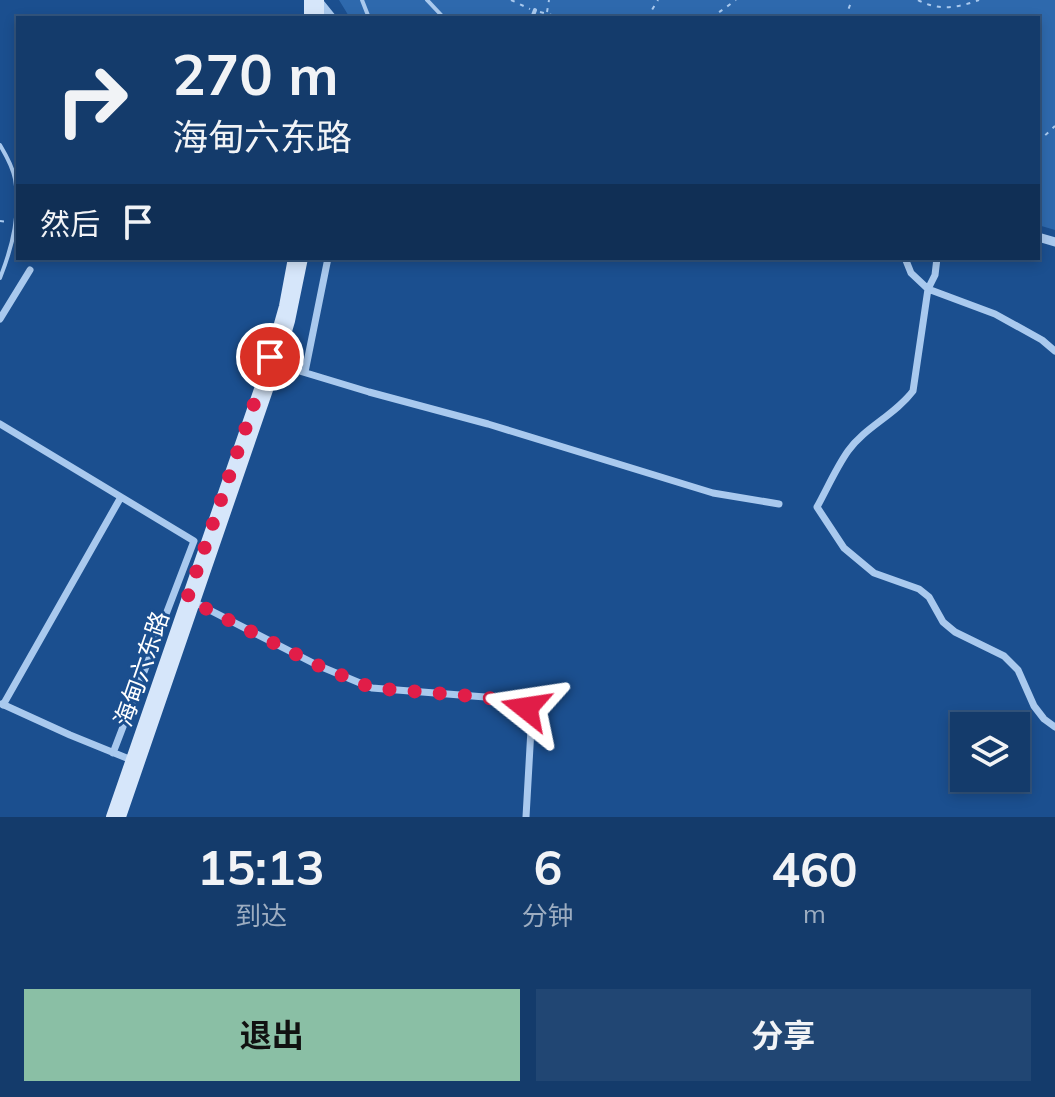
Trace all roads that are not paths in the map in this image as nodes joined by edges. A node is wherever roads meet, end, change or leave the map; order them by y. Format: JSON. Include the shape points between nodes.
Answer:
{"nodes":[{"id":1,"x":427,"y":0,"type":"edge"},
{"id":2,"x":316,"y":1,"type":"edge"},
{"id":3,"x":535,"y":10,"type":"road end"},
{"id":4,"x":330,"y":16,"type":"edge"},
{"id":5,"x":442,"y":16,"type":"edge"},
{"id":6,"x":533,"y":16,"type":"edge"},
{"id":7,"x":0,"y":145,"type":"edge"},
{"id":8,"x":293,"y":260,"type":"edge"},
{"id":9,"x":303,"y":260,"type":"edge"},
{"id":10,"x":328,"y":260,"type":"edge"},
{"id":11,"x":906,"y":260,"type":"edge"},
{"id":12,"x":937,"y":260,"type":"edge"},
{"id":13,"x":30,"y":270,"type":"dead end"},
{"id":14,"x":0,"y":278,"type":"edge"},
{"id":15,"x":928,"y":289,"type":"junction"},
{"id":16,"x":0,"y":319,"type":"edge"},
{"id":17,"x":1055,"y":351,"type":"edge"},
{"id":18,"x":273,"y":363,"type":"junction"},
{"id":19,"x":305,"y":372,"type":"junction"},
{"id":20,"x":0,"y":424,"type":"edge"},
{"id":21,"x":121,"y":497,"type":"junction"},
{"id":22,"x":779,"y":504,"type":"dead end"},
{"id":23,"x":191,"y":600,"type":"junction"},
{"id":24,"x":2,"y":704,"type":"edge"},
{"id":25,"x":1055,"y":727,"type":"edge"},
{"id":26,"x":113,"y":753,"type":"junction"},
{"id":27,"x":135,"y":762,"type":"junction"},
{"id":28,"x":111,"y":817,"type":"edge"},
{"id":29,"x":121,"y":817,"type":"edge"},
{"id":30,"x":526,"y":817,"type":"edge"}],
"edges":[{"from":1,"to":5,"type":"lane"},
{"from":2,"to":4,"type":"street"},
{"from":3,"to":6,"type":"lane"},
{"from":7,"to":14,"type":"lane","via":[[15,179],[16,217]]},
{"from":8,"to":18,"type":"main road","name":"海甸六东路"},
{"from":9,"to":18,"type":"main road","name":"海甸六东路","via":[[290,321]]},
{"from":10,"to":19,"type":"street"},
{"from":11,"to":15,"type":"street"},
{"from":12,"to":15,"type":"street"},
{"from":13,"to":16,"type":"street"},
{"from":15,"to":17,"type":"street","via":[[995,314]]},
{"from":15,"to":25,"type":"street","via":[[913,391],[848,450],[817,507],[844,548],[874,573],[919,589],[955,632],[1004,656],[1018,670],[1034,706]]},
{"from":18,"to":19,"type":"street"},
{"from":18,"to":23,"type":"main road","name":"海甸六东路"},
{"from":19,"to":22,"type":"street","via":[[713,493]]},
{"from":20,"to":21,"type":"street"},
{"from":21,"to":24,"type":"street"},
{"from":21,"to":26,"type":"street","via":[[194,541]]},
{"from":23,"to":27,"type":"main road","name":"海甸六东路"},
{"from":23,"to":30,"type":"street","via":[[372,688],[485,697],[526,708],[531,729]]},
{"from":24,"to":26,"type":"street"},
{"from":26,"to":27,"type":"street"},
{"from":27,"to":28,"type":"main road","name":"海甸六东路"},
{"from":27,"to":29,"type":"main road","name":"海甸六东路"}]}
